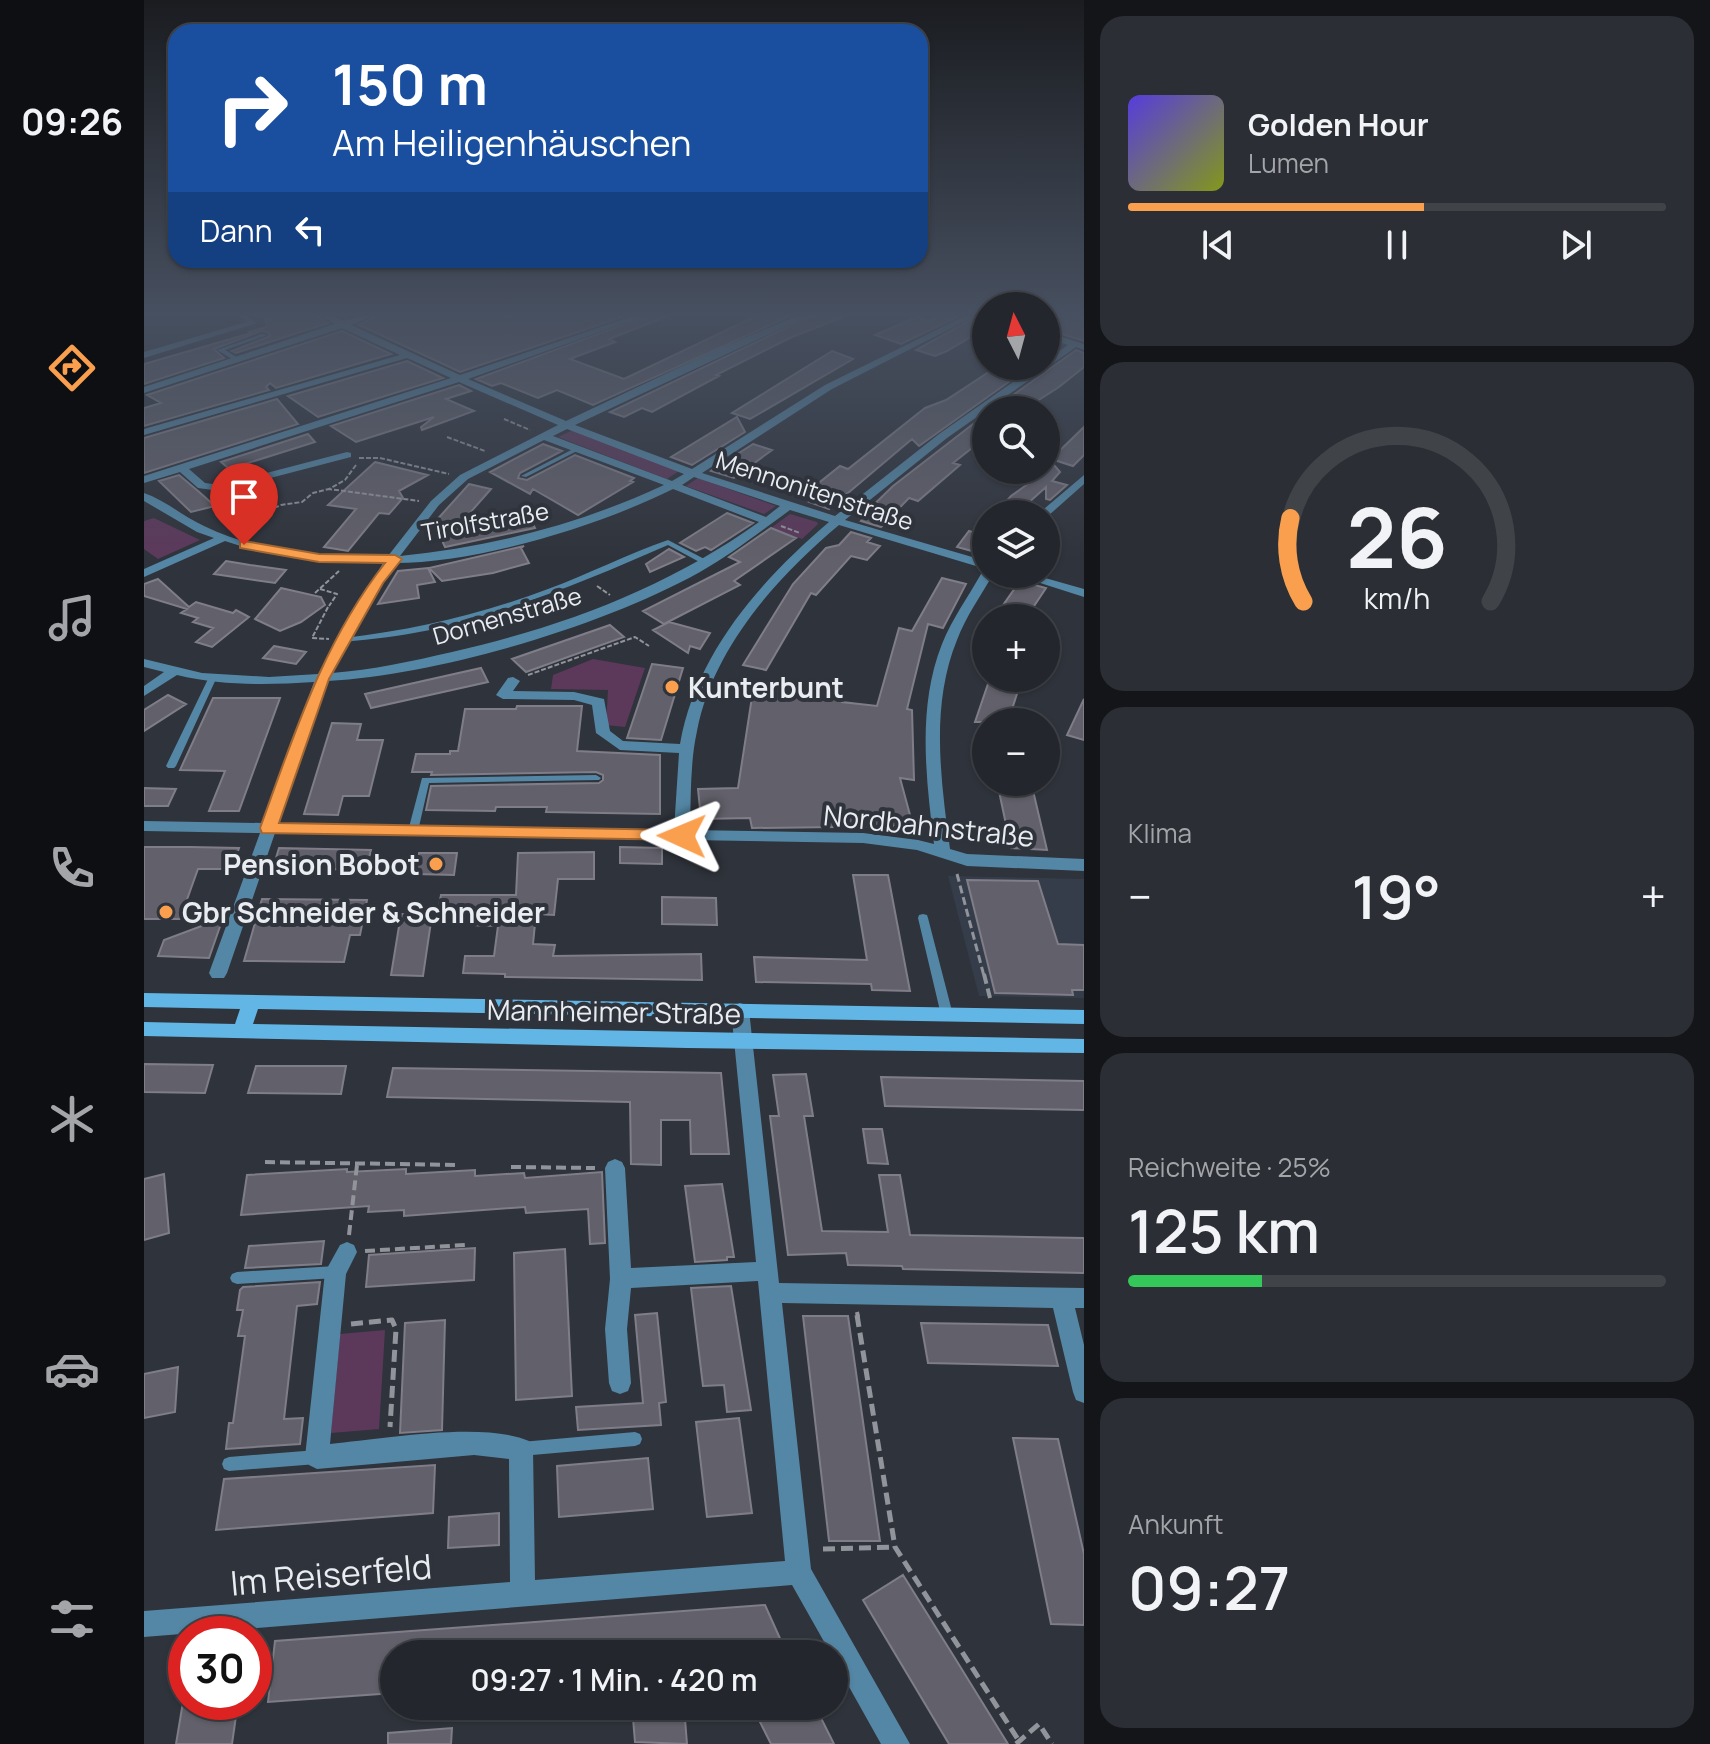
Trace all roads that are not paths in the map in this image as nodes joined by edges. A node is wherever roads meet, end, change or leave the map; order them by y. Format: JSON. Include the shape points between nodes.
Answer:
{"nodes":[{"id":1,"x":263,"y":397,"type":"edge"},
{"id":2,"x":402,"y":397,"type":"edge"},
{"id":3,"x":502,"y":397,"type":"edge"},
{"id":4,"x":624,"y":397,"type":"edge"},
{"id":5,"x":813,"y":397,"type":"edge"},
{"id":6,"x":997,"y":397,"type":"edge"},
{"id":7,"x":567,"y":425,"type":"junction"},
{"id":8,"x":144,"y":432,"type":"edge"},
{"id":9,"x":541,"y":435,"type":"junction"},
{"id":10,"x":577,"y":449,"type":"junction"},
{"id":11,"x":347,"y":455,"type":"dead end"},
{"id":12,"x":182,"y":468,"type":"junction"},
{"id":13,"x":691,"y":473,"type":"junction"},
{"id":14,"x":524,"y":476,"type":"dead end"},
{"id":15,"x":1084,"y":478,"type":"edge"},
{"id":16,"x":144,"y":480,"type":"edge"},
{"id":17,"x":672,"y":485,"type":"junction"},
{"id":18,"x":144,"y":496,"type":"edge"},
{"id":19,"x":1060,"y":500,"type":"edge"},
{"id":20,"x":788,"y":506,"type":"junction"},
{"id":21,"x":834,"y":521,"type":"junction"},
{"id":22,"x":770,"y":522,"type":"junction"},
{"id":23,"x":220,"y":535,"type":"junction"},
{"id":24,"x":395,"y":559,"type":"junction"},
{"id":25,"x":972,"y":561,"type":"edge"},
{"id":26,"x":708,"y":563,"type":"junction"},
{"id":27,"x":144,"y":573,"type":"edge"},
{"id":28,"x":1060,"y":586,"type":"edge"},
{"id":29,"x":979,"y":588,"type":"edge"},
{"id":30,"x":1084,"y":593,"type":"edge"},
{"id":31,"x":344,"y":640,"type":"junction"},
{"id":32,"x":144,"y":663,"type":"edge"},
{"id":33,"x":172,"y":672,"type":"junction"},
{"id":34,"x":212,"y":679,"type":"junction"},
{"id":35,"x":322,"y":679,"type":"junction"},
{"id":36,"x":513,"y":681,"type":"road end"},
{"id":37,"x":144,"y":692,"type":"edge"},
{"id":38,"x":686,"y":749,"type":"junction"},
{"id":39,"x":171,"y":766,"type":"dead end"},
{"id":40,"x":596,"y":778,"type":"dead end"},
{"id":41,"x":144,"y":826,"type":"edge"},
{"id":42,"x":269,"y":828,"type":"junction"},
{"id":43,"x":413,"y":831,"type":"junction"},
{"id":44,"x":682,"y":836,"type":"junction"},
{"id":45,"x":943,"y":854,"type":"junction"},
{"id":46,"x":1084,"y":865,"type":"edge"},
{"id":47,"x":923,"y":918,"type":"dead end"},
{"id":48,"x":218,"y":973,"type":"dead end"},
{"id":49,"x":144,"y":1000,"type":"edge"},
{"id":50,"x":251,"y":1001,"type":"junction"},
{"id":51,"x":740,"y":1010,"type":"junction"},
{"id":52,"x":947,"y":1015,"type":"junction"},
{"id":53,"x":1084,"y":1017,"type":"edge"},
{"id":54,"x":144,"y":1029,"type":"edge"},
{"id":55,"x":242,"y":1032,"type":"junction"},
{"id":56,"x":744,"y":1041,"type":"junction"},
{"id":57,"x":1084,"y":1046,"type":"edge"},
{"id":58,"x":615,"y":1168,"type":"road end"},
{"id":59,"x":341,"y":1262,"type":"joint"},
{"id":60,"x":237,"y":1278,"type":"dead end"},
{"id":61,"x":621,"y":1279,"type":"junction"},
{"id":62,"x":768,"y":1282,"type":"junction"},
{"id":63,"x":1073,"y":1298,"type":"edge"},
{"id":64,"x":620,"y":1383,"type":"dead end"},
{"id":65,"x":1084,"y":1392,"type":"edge"},
{"id":66,"x":635,"y":1439,"type":"dead end"},
{"id":67,"x":521,"y":1449,"type":"junction"},
{"id":68,"x":317,"y":1457,"type":"junction"},
{"id":69,"x":229,"y":1464,"type":"dead end"},
{"id":70,"x":799,"y":1572,"type":"junction"},
{"id":71,"x":523,"y":1592,"type":"junction"},
{"id":72,"x":144,"y":1624,"type":"edge"},
{"id":73,"x":896,"y":1744,"type":"edge"}],
"edges":[{"from":1,"to":8,"type":"street"},
{"from":2,"to":12,"type":"street"},
{"from":3,"to":7,"type":"street","name":"Mennonitenstraße"},
{"from":4,"to":7,"type":"street"},
{"from":5,"to":13,"type":"street","name":"Tirolfstraße"},
{"from":6,"to":21,"type":"street"},
{"from":7,"to":9,"type":"street"},
{"from":7,"to":13,"type":"street","name":"Mennonitenstraße"},
{"from":9,"to":10,"type":"street","name":"Mennonitenstraße"},
{"from":9,"to":24,"type":"street","via":[[464,477],[435,503]]},
{"from":10,"to":14,"type":"lane"},
{"from":10,"to":17,"type":"street","name":"Mennonitenstraße"},
{"from":11,"to":12,"type":"street","via":[[220,488],[202,486]]},
{"from":12,"to":16,"type":"street"},
{"from":13,"to":17,"type":"street","name":"Tirolfstraße"},
{"from":13,"to":20,"type":"street","name":"Mennonitenstraße"},
{"from":15,"to":19,"type":"street"},
{"from":17,"to":22,"type":"street","name":"Mennonitenstraße"},
{"from":17,"to":24,"type":"street","name":"Tirolfstraße","via":[[614,512],[543,535]]},
{"from":18,"to":23,"type":"street","name":"Tirolfstraße","via":[[184,522]]},
{"from":20,"to":21,"type":"street","name":"Mennonitenstraße"},
{"from":20,"to":22,"type":"street","name":"Dornenstraße"},
{"from":21,"to":25,"type":"street","name":"Mennonitenstraße"},
{"from":21,"to":38,"type":"street","via":[[774,579],[725,645],[698,700]]},
{"from":22,"to":26,"type":"street","name":"Dornenstraße"},
{"from":23,"to":24,"type":"street","name":"Tirolfstraße","via":[[268,552]]},
{"from":23,"to":27,"type":"street"},
{"from":24,"to":31,"type":"street"},
{"from":26,"to":31,"type":"lane","via":[[668,542],[587,579],[465,620]]},
{"from":26,"to":35,"type":"street","name":"Dornenstraße","via":[[636,597],[539,632],[436,660]]},
{"from":28,"to":30,"type":"street"},
{"from":29,"to":45,"type":"street","via":[[951,638],[936,690],[932,783]]},
{"from":31,"to":35,"type":"street"},
{"from":32,"to":33,"type":"street","name":"Dornenstraße"},
{"from":33,"to":34,"type":"street","name":"Dornenstraße"},
{"from":33,"to":37,"type":"street"},
{"from":34,"to":35,"type":"street","name":"Dornenstraße"},
{"from":34,"to":39,"type":"lane"},
{"from":35,"to":42,"type":"street"},
{"from":36,"to":38,"type":"street","via":[[503,695],[574,696],[599,702],[603,733],[620,745]]},
{"from":38,"to":44,"type":"street"},
{"from":40,"to":43,"type":"lane","via":[[425,780]]},
{"from":41,"to":42,"type":"street","name":"Nordbahnstraße"},
{"from":42,"to":43,"type":"street","name":"Nordbahnstraße"},
{"from":42,"to":48,"type":"street"},
{"from":43,"to":44,"type":"street","name":"Nordbahnstraße"},
{"from":44,"to":45,"type":"street","name":"Nordbahnstraße","via":[[863,838]]},
{"from":45,"to":46,"type":"street","name":"Nordbahnstraße"},
{"from":47,"to":52,"type":"lane"},
{"from":49,"to":50,"type":"main road","name":"Mannheimer Straße"},
{"from":50,"to":51,"type":"main road","name":"Mannheimer Straße"},
{"from":50,"to":55,"type":"main road"},
{"from":51,"to":52,"type":"main road","name":"Mannheimer Straße"},
{"from":51,"to":56,"type":"street"},
{"from":52,"to":53,"type":"main road","name":"Mannheimer Straße"},
{"from":54,"to":55,"type":"main road","name":"Mannheimer Straße"},
{"from":55,"to":56,"type":"main road","name":"Mannheimer Straße"},
{"from":56,"to":57,"type":"main road","name":"Mannheimer Straße"},
{"from":56,"to":62,"type":"street"},
{"from":58,"to":61,"type":"street"},
{"from":59,"to":60,"type":"lane"},
{"from":59,"to":68,"type":"street"},
{"from":61,"to":62,"type":"street"},
{"from":61,"to":64,"type":"street","via":[[616,1329]]},
{"from":62,"to":63,"type":"street"},
{"from":62,"to":70,"type":"street"},
{"from":63,"to":65,"type":"street"},
{"from":66,"to":67,"type":"lane"},
{"from":67,"to":68,"type":"street","via":[[474,1443]]},
{"from":67,"to":71,"type":"street"},
{"from":68,"to":69,"type":"lane"},
{"from":70,"to":71,"type":"street","name":"Im Reiserfeld"},
{"from":70,"to":73,"type":"street"},
{"from":71,"to":72,"type":"street","name":"Im Reiserfeld"}]}
